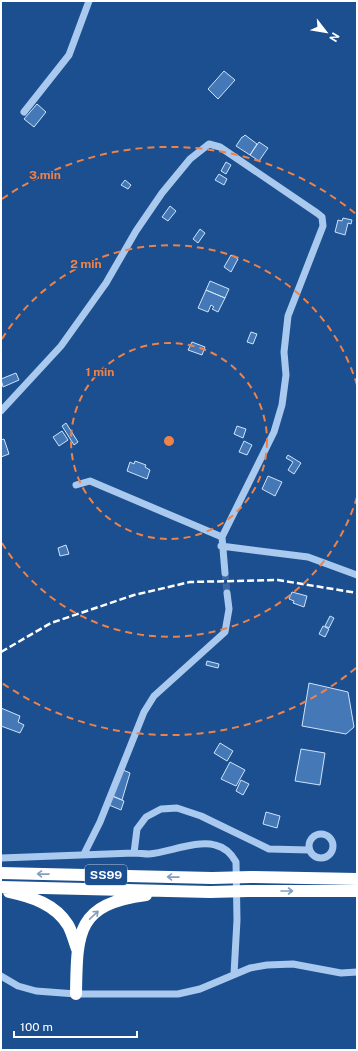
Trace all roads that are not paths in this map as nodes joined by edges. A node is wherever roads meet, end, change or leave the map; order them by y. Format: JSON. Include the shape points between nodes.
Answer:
{"nodes":[{"id":1,"x":89,"y":1,"type":"edge"},
{"id":2,"x":24,"y":112,"type":"dead end"},
{"id":3,"x":1,"y":411,"type":"edge"},
{"id":4,"x":76,"y":485,"type":"dead end"},
{"id":5,"x":222,"y":537,"type":"junction"},
{"id":6,"x":222,"y":546,"type":"junction"},
{"id":7,"x":225,"y":573,"type":"tunnel mouth"},
{"id":8,"x":357,"y":575,"type":"edge"},
{"id":9,"x":227,"y":593,"type":"tunnel mouth"},
{"id":10,"x":309,"y":850,"type":"dead end"},
{"id":11,"x":134,"y":853,"type":"junction"},
{"id":12,"x":84,"y":854,"type":"junction"},
{"id":13,"x":1,"y":858,"type":"edge"},
{"id":14,"x":1,"y":873,"type":"edge"},
{"id":15,"x":357,"y":879,"type":"edge"},
{"id":16,"x":1,"y":887,"type":"edge"},
{"id":17,"x":1,"y":890,"type":"edge"},
{"id":18,"x":184,"y":890,"type":"junction"},
{"id":19,"x":357,"y":891,"type":"edge"},
{"id":20,"x":77,"y":949,"type":"junction"},
{"id":21,"x":357,"y":972,"type":"edge"},
{"id":22,"x":234,"y":974,"type":"junction"},
{"id":23,"x":1,"y":976,"type":"edge"},
{"id":24,"x":76,"y":994,"type":"junction"}],
"edges":[{"from":1,"to":2,"type":"street","via":[[69,55]]},
{"from":3,"to":5,"type":"street","via":[[61,346],[106,283],[162,193],[190,160],[209,144],[220,147],[322,217],[322,226],[288,316],[284,352],[286,375],[276,425]]},
{"from":4,"to":5,"type":"street","via":[[90,481]]},
{"from":5,"to":6,"type":"street"},
{"from":6,"to":7,"type":"street"},
{"from":6,"to":8,"type":"street","via":[[308,557]]},
{"from":9,"to":12,"type":"street","via":[[229,609],[224,632],[154,696],[144,712],[100,822]]},
{"from":10,"to":11,"type":"street","via":[[269,849],[201,816],[177,808],[161,809],[146,817],[137,829]]},
{"from":11,"to":12,"type":"street"},
{"from":11,"to":22,"type":"street","via":[[149,854],[213,844],[224,848],[233,856],[236,862],[237,906]]},
{"from":12,"to":13,"type":"street"},
{"from":15,"to":14,"type":"highway","number":"SS99","one_way":true,"bridge":true},
{"from":16,"to":18,"type":"highway","number":"SS99"},
{"from":17,"to":20,"type":"highway","via":[[31,897],[55,909],[68,926]]},
{"from":18,"to":19,"type":"highway","number":"SS99","one_way":true,"bridge":true},
{"from":20,"to":18,"type":"highway","one_way":true,"via":[[82,929],[103,906],[131,897]]},
{"from":20,"to":24,"type":"highway"},
{"from":21,"to":22,"type":"street","via":[[341,973],[293,964],[267,965]]},
{"from":22,"to":24,"type":"street","via":[[200,989],[178,994]]},
{"from":23,"to":24,"type":"street","via":[[18,986],[36,991]]}]}
